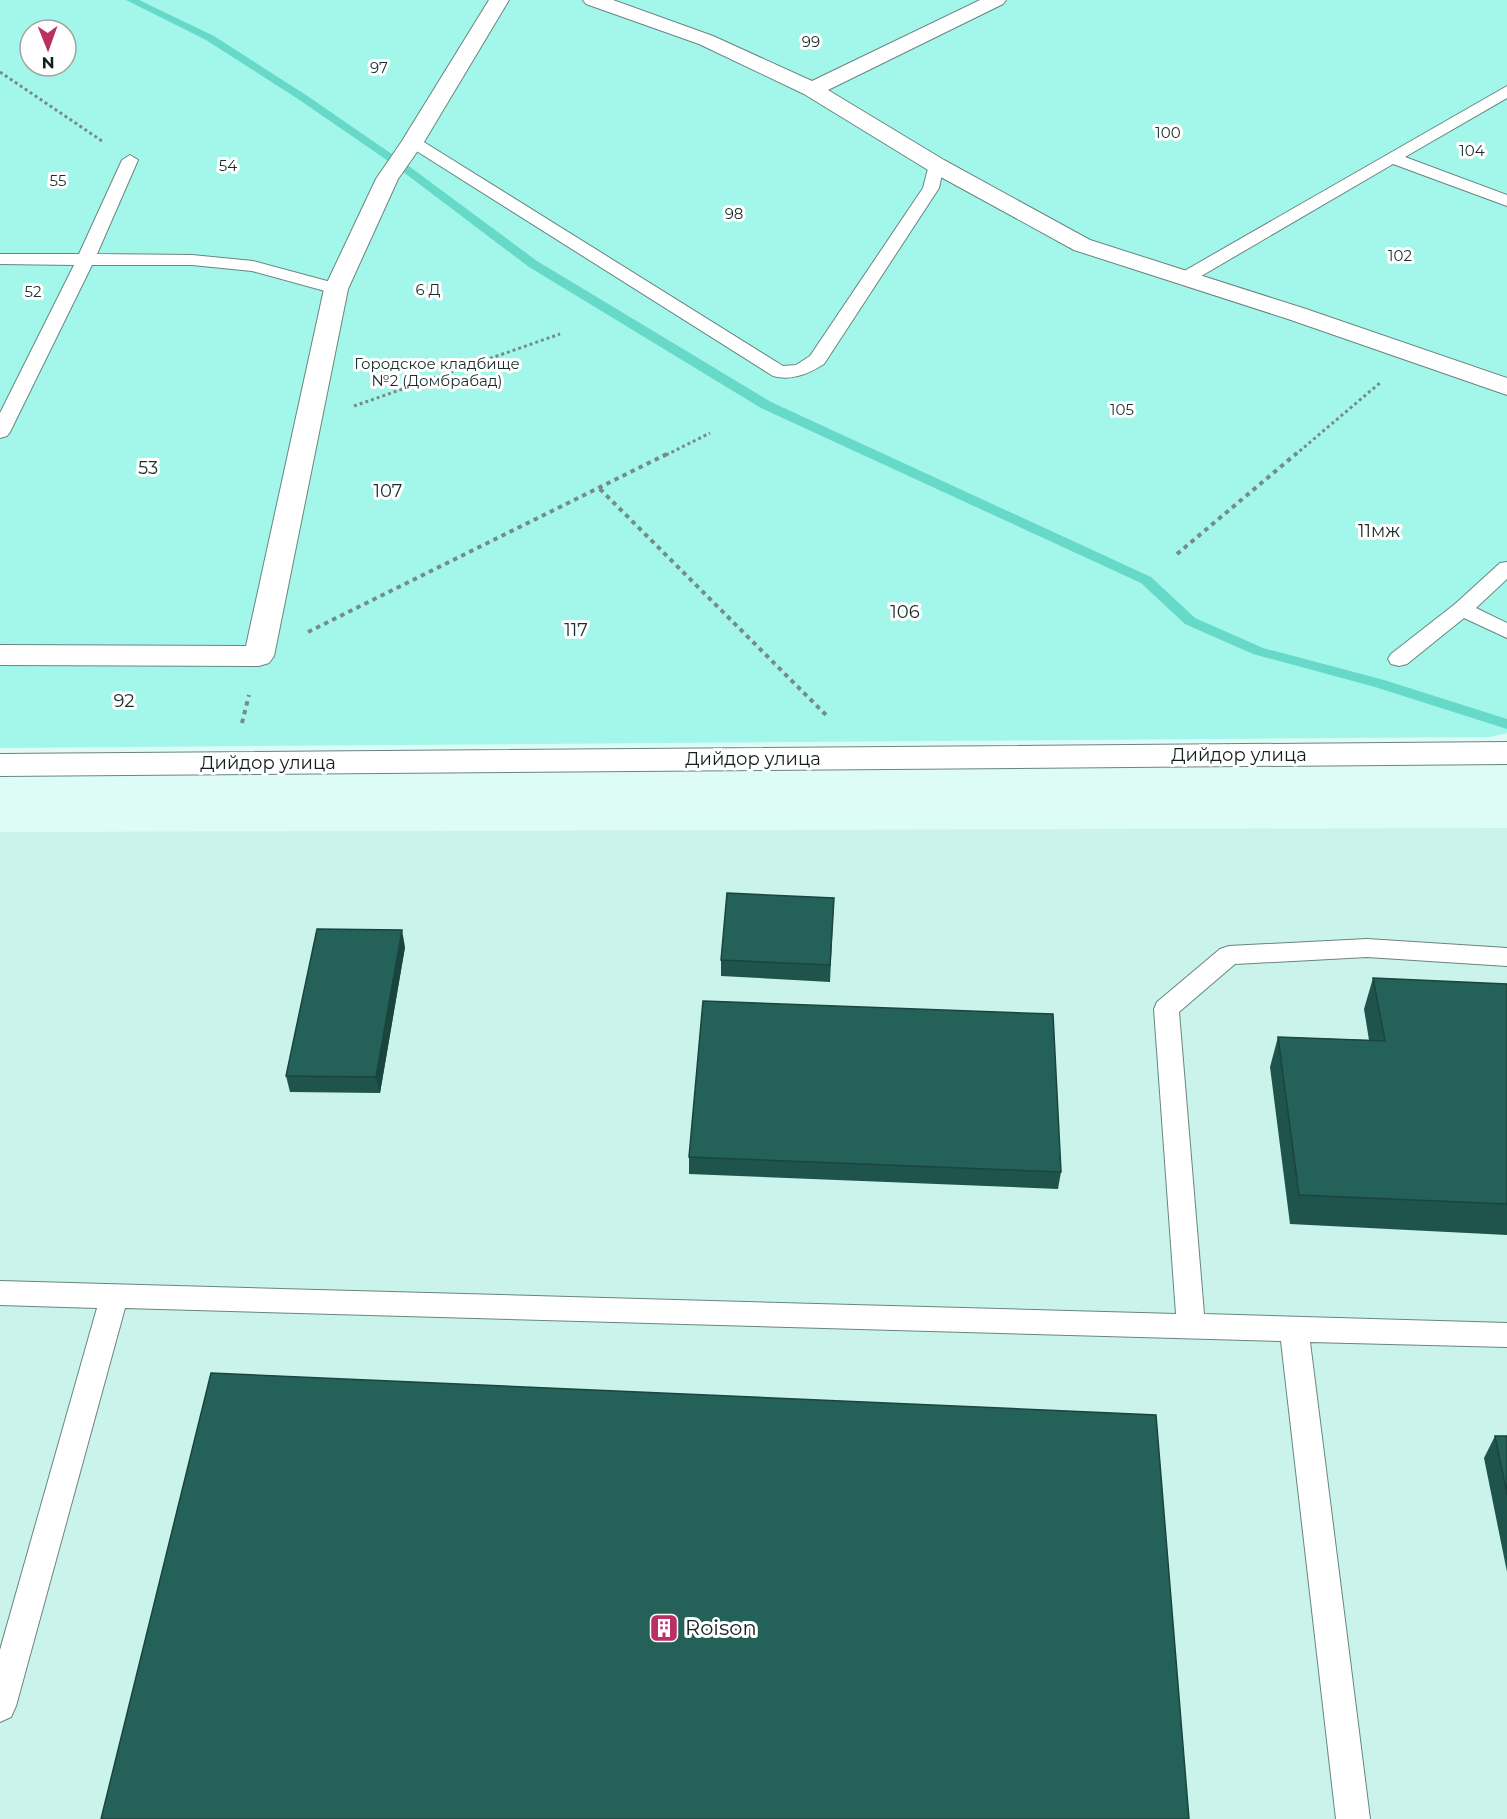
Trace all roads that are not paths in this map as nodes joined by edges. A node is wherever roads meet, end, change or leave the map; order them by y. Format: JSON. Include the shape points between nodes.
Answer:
{"nodes":[{"id":1,"x":499,"y":0,"type":"edge"},
{"id":2,"x":593,"y":0,"type":"edge"},
{"id":3,"x":996,"y":0,"type":"edge"},
{"id":4,"x":812,"y":89,"type":"junction"},
{"id":5,"x":1507,"y":91,"type":"edge"},
{"id":6,"x":413,"y":142,"type":"junction"},
{"id":7,"x":1393,"y":158,"type":"junction"},
{"id":8,"x":130,"y":160,"type":"road end"},
{"id":9,"x":936,"y":165,"type":"junction"},
{"id":10,"x":1507,"y":201,"type":"edge"},
{"id":11,"x":0,"y":259,"type":"edge"},
{"id":12,"x":86,"y":259,"type":"junction"},
{"id":13,"x":1185,"y":278,"type":"junction"},
{"id":14,"x":336,"y":289,"type":"junction"},
{"id":15,"x":1507,"y":387,"type":"edge"},
{"id":16,"x":0,"y":432,"type":"edge"},
{"id":17,"x":1507,"y":568,"type":"edge"},
{"id":18,"x":1462,"y":609,"type":"junction"},
{"id":19,"x":1507,"y":631,"type":"edge"},
{"id":20,"x":0,"y":655,"type":"edge"},
{"id":21,"x":1399,"y":659,"type":"dead end"},
{"id":22,"x":1507,"y":753,"type":"edge"},
{"id":23,"x":0,"y":765,"type":"edge"},
{"id":24,"x":1507,"y":957,"type":"edge"},
{"id":25,"x":0,"y":1293,"type":"edge"},
{"id":26,"x":114,"y":1296,"type":"junction"},
{"id":27,"x":1191,"y":1327,"type":"junction"},
{"id":28,"x":1294,"y":1330,"type":"junction"},
{"id":29,"x":1507,"y":1335,"type":"edge"},
{"id":30,"x":0,"y":1706,"type":"edge"},
{"id":31,"x":1353,"y":1819,"type":"edge"}],
"edges":[{"from":1,"to":6,"type":"street"},
{"from":2,"to":4,"type":"street","via":[[706,40]]},
{"from":3,"to":4,"type":"street"},
{"from":4,"to":9,"type":"street"},
{"from":5,"to":7,"type":"lane"},
{"from":6,"to":9,"type":"lane","via":[[780,372],[801,370],[818,360],[931,188]]},
{"from":6,"to":14,"type":"street","via":[[387,180]]},
{"from":7,"to":10,"type":"lane"},
{"from":7,"to":13,"type":"lane"},
{"from":8,"to":12,"type":"lane"},
{"from":9,"to":13,"type":"street","via":[[1082,245]]},
{"from":11,"to":12,"type":"lane"},
{"from":12,"to":14,"type":"lane","via":[[192,260],[253,266]]},
{"from":12,"to":16,"type":"lane"},
{"from":13,"to":15,"type":"street"},
{"from":14,"to":20,"type":"street","via":[[259,656]]},
{"from":17,"to":18,"type":"lane"},
{"from":18,"to":19,"type":"lane"},
{"from":18,"to":21,"type":"lane"},
{"from":22,"to":23,"type":"street","name":"Дийдор улица"},
{"from":24,"to":27,"type":"lane","via":[[1367,948],[1229,956],[1166,1009]]},
{"from":25,"to":26,"type":"lane"},
{"from":26,"to":27,"type":"lane"},
{"from":26,"to":30,"type":"lane"},
{"from":27,"to":28,"type":"lane"},
{"from":28,"to":29,"type":"lane"},
{"from":28,"to":31,"type":"lane"}]}
